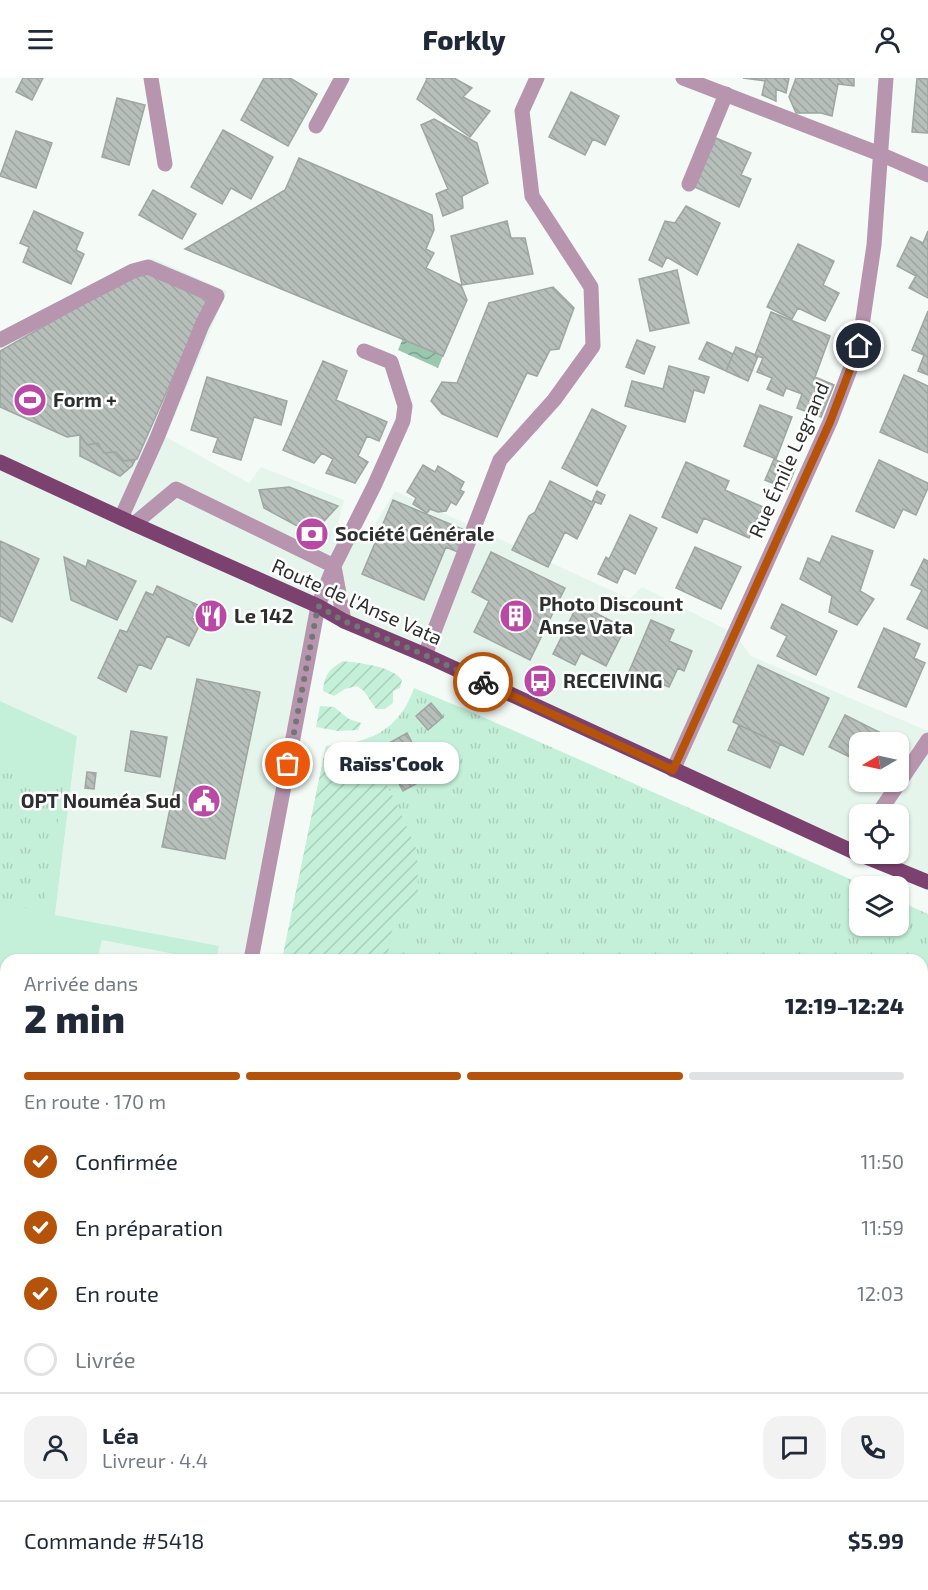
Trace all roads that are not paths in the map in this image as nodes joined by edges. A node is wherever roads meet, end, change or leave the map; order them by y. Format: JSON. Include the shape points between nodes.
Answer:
{"nodes":[{"id":1,"x":151,"y":78,"type":"edge"},
{"id":2,"x":342,"y":78,"type":"edge"},
{"id":3,"x":537,"y":78,"type":"edge"},
{"id":4,"x":683,"y":78,"type":"edge"},
{"id":5,"x":886,"y":78,"type":"edge"},
{"id":6,"x":726,"y":94,"type":"junction"},
{"id":7,"x":316,"y":126,"type":"dead end"},
{"id":8,"x":880,"y":154,"type":"junction"},
{"id":9,"x":165,"y":164,"type":"dead end"},
{"id":10,"x":928,"y":175,"type":"edge"},
{"id":11,"x":689,"y":184,"type":"dead end"},
{"id":12,"x":0,"y":340,"type":"edge"},
{"id":13,"x":364,"y":351,"type":"dead end"},
{"id":14,"x":0,"y":462,"type":"edge"},
{"id":15,"x":127,"y":521,"type":"junction"},
{"id":16,"x":334,"y":566,"type":"junction"},
{"id":17,"x":318,"y":606,"type":"junction"},
{"id":18,"x":344,"y":621,"type":"junction"},
{"id":19,"x":425,"y":655,"type":"junction"},
{"id":20,"x":928,"y":740,"type":"edge"},
{"id":21,"x":673,"y":770,"type":"junction"},
{"id":22,"x":885,"y":804,"type":"edge"},
{"id":23,"x":849,"y":845,"type":"edge"},
{"id":24,"x":890,"y":864,"type":"edge"},
{"id":25,"x":928,"y":882,"type":"edge"},
{"id":26,"x":251,"y":954,"type":"edge"}],
"edges":[{"from":1,"to":9,"type":"street"},
{"from":2,"to":7,"type":"street"},
{"from":3,"to":19,"type":"street","via":[[522,111],[532,196],[591,287],[592,346],[554,400],[500,460]]},
{"from":4,"to":6,"type":"street"},
{"from":5,"to":8,"type":"street","name":"Rue Émile Legrand"},
{"from":6,"to":8,"type":"street"},
{"from":6,"to":11,"type":"street"},
{"from":8,"to":10,"type":"street"},
{"from":8,"to":21,"type":"street","name":"Rue Émile Legrand","via":[[874,245],[859,346],[830,422]]},
{"from":12,"to":15,"type":"street","via":[[133,271],[148,267],[217,296],[202,325]]},
{"from":13,"to":16,"type":"street","via":[[391,362],[405,406],[404,421]]},
{"from":14,"to":15,"type":"main road","name":"Route de l'Anse Vata"},
{"from":15,"to":16,"type":"street","via":[[176,489]]},
{"from":15,"to":17,"type":"main road","name":"Route de l'Anse Vata"},
{"from":16,"to":17,"type":"street"},
{"from":16,"to":18,"type":"street"},
{"from":17,"to":18,"type":"main road","name":"Route de l'Anse Vata"},
{"from":17,"to":26,"type":"street"},
{"from":18,"to":19,"type":"main road","name":"Route de l'Anse Vata"},
{"from":19,"to":21,"type":"main road","name":"Route de l'Anse Vata"},
{"from":20,"to":22,"type":"street"},
{"from":21,"to":23,"type":"main road","name":"Route de l'Anse Vata"},
{"from":24,"to":25,"type":"main road","name":"Route de l'Anse Vata"}]}
